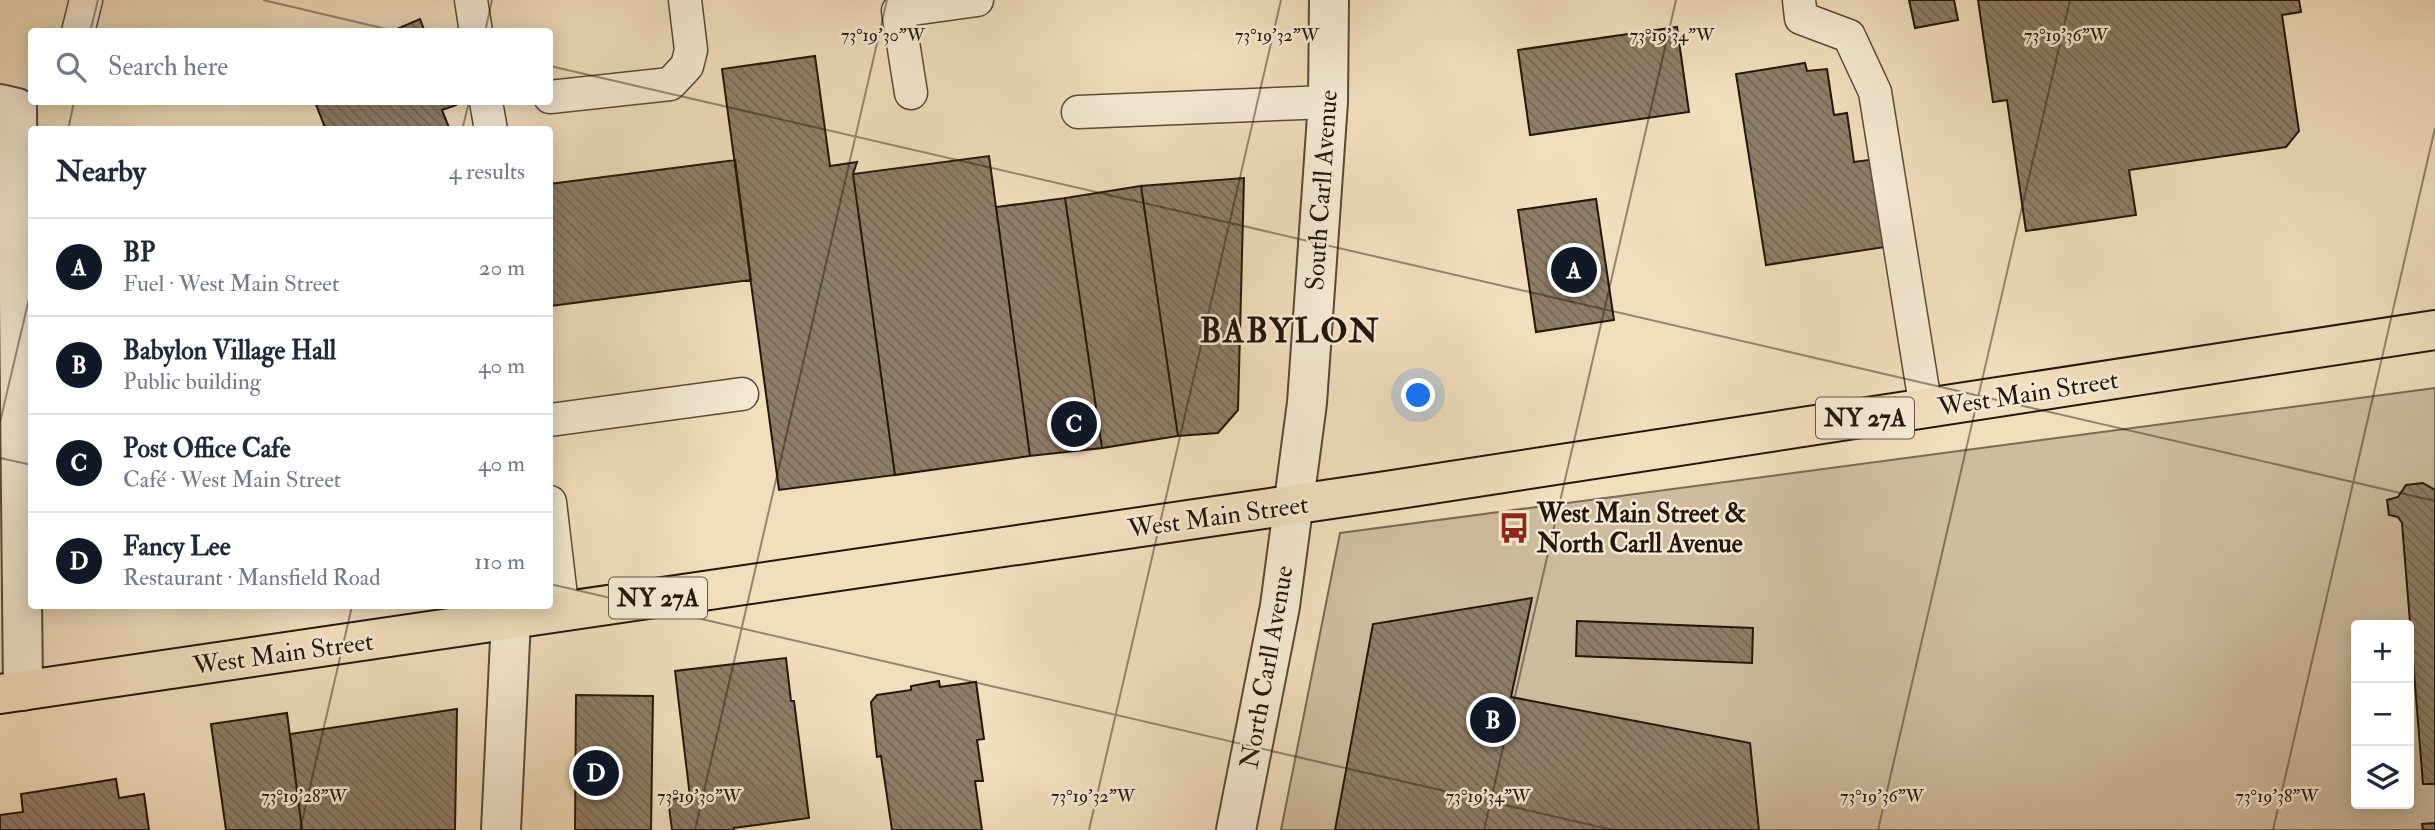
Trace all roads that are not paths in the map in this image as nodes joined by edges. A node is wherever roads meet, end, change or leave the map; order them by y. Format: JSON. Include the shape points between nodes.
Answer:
{"nodes":[{"id":1,"x":86,"y":0,"type":"edge"},
{"id":2,"x":471,"y":0,"type":"edge"},
{"id":3,"x":685,"y":0,"type":"edge"},
{"id":4,"x":977,"y":0,"type":"edge"},
{"id":5,"x":1329,"y":0,"type":"edge"},
{"id":6,"x":1799,"y":0,"type":"edge"},
{"id":7,"x":79,"y":28,"type":"edge"},
{"id":8,"x":474,"y":28,"type":"edge"},
{"id":9,"x":911,"y":93,"type":"dead end"},
{"id":10,"x":553,"y":97,"type":"edge"},
{"id":11,"x":1328,"y":102,"type":"junction"},
{"id":12,"x":17,"y":104,"type":"edge"},
{"id":13,"x":1078,"y":112,"type":"dead end"},
{"id":14,"x":2435,"y":330,"type":"edge"},
{"id":15,"x":742,"y":394,"type":"dead end"},
{"id":16,"x":1926,"y":408,"type":"junction"},
{"id":17,"x":553,"y":420,"type":"edge"},
{"id":18,"x":1294,"y":504,"type":"junction"},
{"id":19,"x":553,"y":527,"type":"edge"},
{"id":20,"x":563,"y":612,"type":"junction"},
{"id":21,"x":511,"y":619,"type":"junction"},
{"id":22,"x":11,"y":693,"type":"edge"},
{"id":23,"x":501,"y":830,"type":"edge"},
{"id":24,"x":1236,"y":830,"type":"edge"}],
"edges":[{"from":1,"to":7,"type":"lane"},
{"from":2,"to":8,"type":"lane"},
{"from":3,"to":10,"type":"lane","via":[[691,50],[687,66],[670,84]]},
{"from":4,"to":9,"type":"lane","via":[[898,11]]},
{"from":5,"to":11,"type":"street","name":"South Carll Avenue"},
{"from":6,"to":16,"type":"lane","via":[[1801,18],[1849,36],[1875,92]]},
{"from":11,"to":13,"type":"lane"},
{"from":11,"to":18,"type":"street","name":"South Carll Avenue","via":[[1307,403]]},
{"from":12,"to":22,"type":"street"},
{"from":14,"to":16,"type":"main road","name":"West Main Street","number":"NY 27A"},
{"from":15,"to":17,"type":"lane"},
{"from":16,"to":18,"type":"main road","name":"West Main Street","number":"NY 27A"},
{"from":18,"to":20,"type":"main road","name":"West Main Street","number":"NY 27A"},
{"from":18,"to":24,"type":"street","name":"North Carll Avenue","via":[[1280,607]]},
{"from":19,"to":20,"type":"lane"},
{"from":20,"to":21,"type":"main road","name":"West Main Street","number":"NY 27A"},
{"from":21,"to":22,"type":"main road","name":"West Main Street","number":"NY 27A"},
{"from":21,"to":23,"type":"street"}]}
